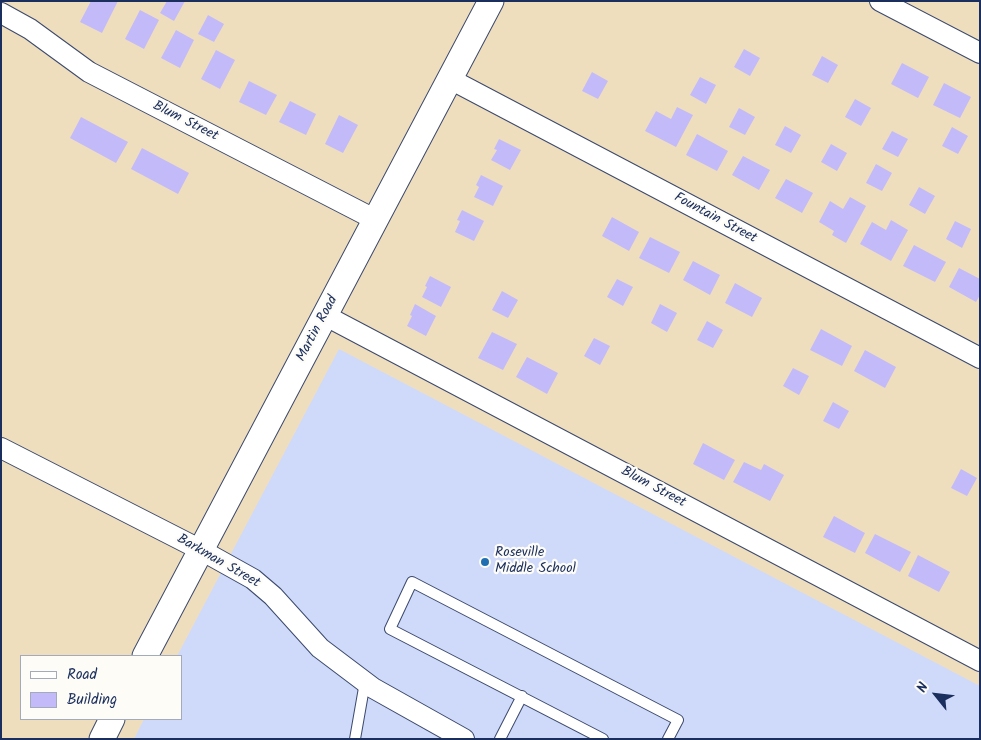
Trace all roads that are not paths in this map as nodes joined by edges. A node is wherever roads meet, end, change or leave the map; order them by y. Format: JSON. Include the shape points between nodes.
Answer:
{"nodes":[{"id":1,"x":491,"y":1,"type":"edge"},
{"id":2,"x":880,"y":1,"type":"edge"},
{"id":3,"x":1,"y":13,"type":"edge"},
{"id":4,"x":980,"y":53,"type":"edge"},
{"id":5,"x":450,"y":79,"type":"junction"},
{"id":6,"x":376,"y":220,"type":"junction"},
{"id":7,"x":326,"y":316,"type":"junction"},
{"id":8,"x":980,"y":358,"type":"edge"},
{"id":9,"x":1,"y":448,"type":"edge"},
{"id":10,"x":201,"y":550,"type":"junction"},
{"id":11,"x":146,"y":655,"type":"edge"},
{"id":12,"x":980,"y":661,"type":"edge"},
{"id":13,"x":365,"y":682,"type":"junction"},
{"id":14,"x":522,"y":696,"type":"junction"},
{"id":15,"x":112,"y":720,"type":"edge"},
{"id":16,"x":102,"y":739,"type":"edge"},
{"id":17,"x":355,"y":739,"type":"edge"},
{"id":18,"x":464,"y":739,"type":"edge"},
{"id":19,"x":500,"y":739,"type":"edge"},
{"id":20,"x":603,"y":739,"type":"edge"},
{"id":21,"x":668,"y":739,"type":"edge"}],
"edges":[{"from":1,"to":5,"type":"street","name":"Martin Road"},
{"from":2,"to":4,"type":"street"},
{"from":3,"to":6,"type":"street","name":"Blum Street","via":[[30,29],[89,72]]},
{"from":5,"to":6,"type":"street","name":"Martin Road"},
{"from":5,"to":8,"type":"street","name":"Fountain Street"},
{"from":6,"to":7,"type":"street","name":"Martin Road"},
{"from":7,"to":10,"type":"street","name":"Martin Road"},
{"from":7,"to":12,"type":"street","name":"Blum Street"},
{"from":9,"to":10,"type":"street","name":"Barkman Street"},
{"from":10,"to":11,"type":"street","name":"Martin Road"},
{"from":10,"to":13,"type":"street","name":"Barkman Street","via":[[253,579],[273,596],[320,648]]},
{"from":13,"to":17,"type":"lane"},
{"from":13,"to":18,"type":"street","name":"Barkman Street"},
{"from":14,"to":19,"type":"lane"},
{"from":14,"to":20,"type":"lane"},
{"from":14,"to":21,"type":"lane","via":[[390,628],[412,582],[678,720]]},
{"from":15,"to":16,"type":"street"}]}
